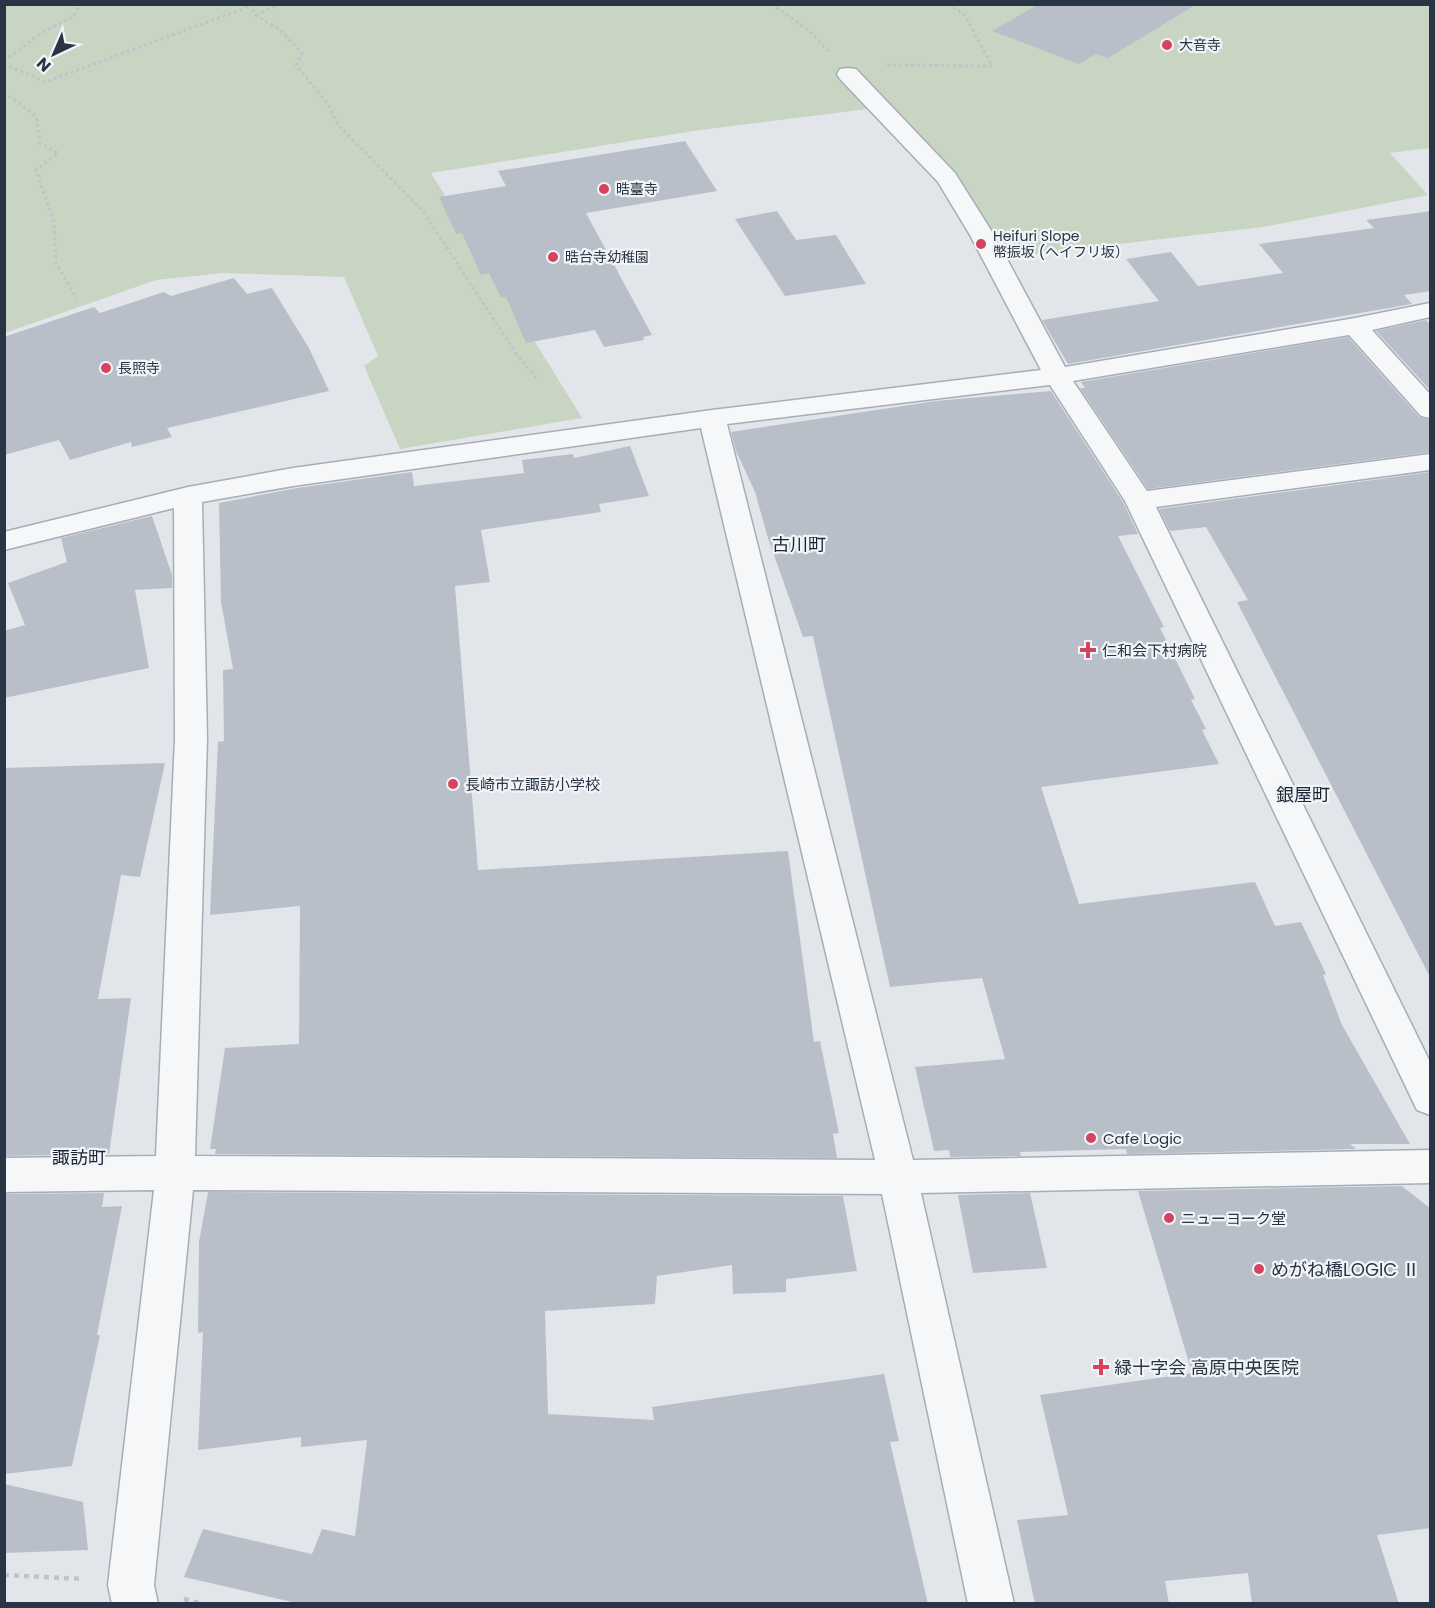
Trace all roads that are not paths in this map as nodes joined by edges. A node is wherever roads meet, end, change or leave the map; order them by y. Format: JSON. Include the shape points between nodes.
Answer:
{"nodes":[{"id":1,"x":848,"y":74,"type":"dead end"},
{"id":2,"x":1431,"y":310,"type":"edge"},
{"id":3,"x":1356,"y":326,"type":"junction"},
{"id":4,"x":1057,"y":376,"type":"junction"},
{"id":5,"x":1431,"y":410,"type":"edge"},
{"id":6,"x":712,"y":418,"type":"junction"},
{"id":7,"x":1431,"y":462,"type":"edge"},
{"id":8,"x":188,"y":496,"type":"junction"},
{"id":9,"x":1138,"y":501,"type":"junction"},
{"id":10,"x":4,"y":541,"type":"edge"},
{"id":11,"x":1431,"y":1099,"type":"edge"},
{"id":12,"x":1431,"y":1167,"type":"edge"},
{"id":13,"x":175,"y":1173,"type":"junction"},
{"id":14,"x":4,"y":1175,"type":"edge"},
{"id":15,"x":898,"y":1177,"type":"junction"},
{"id":16,"x":135,"y":1604,"type":"edge"},
{"id":17,"x":991,"y":1604,"type":"edge"}],
"edges":[{"from":1,"to":4,"type":"street","via":[[947,178]]},
{"from":2,"to":3,"type":"street"},
{"from":3,"to":4,"type":"street"},
{"from":3,"to":5,"type":"street"},
{"from":4,"to":6,"type":"street"},
{"from":4,"to":9,"type":"street"},
{"from":6,"to":8,"type":"street","via":[[293,477]]},
{"from":6,"to":15,"type":"street"},
{"from":7,"to":9,"type":"street"},
{"from":8,"to":10,"type":"street"},
{"from":8,"to":13,"type":"street","via":[[191,739]]},
{"from":9,"to":11,"type":"street"},
{"from":12,"to":15,"type":"street"},
{"from":13,"to":14,"type":"street"},
{"from":13,"to":15,"type":"street"},
{"from":13,"to":16,"type":"street","via":[[130,1585]]},
{"from":15,"to":17,"type":"street"}]}
